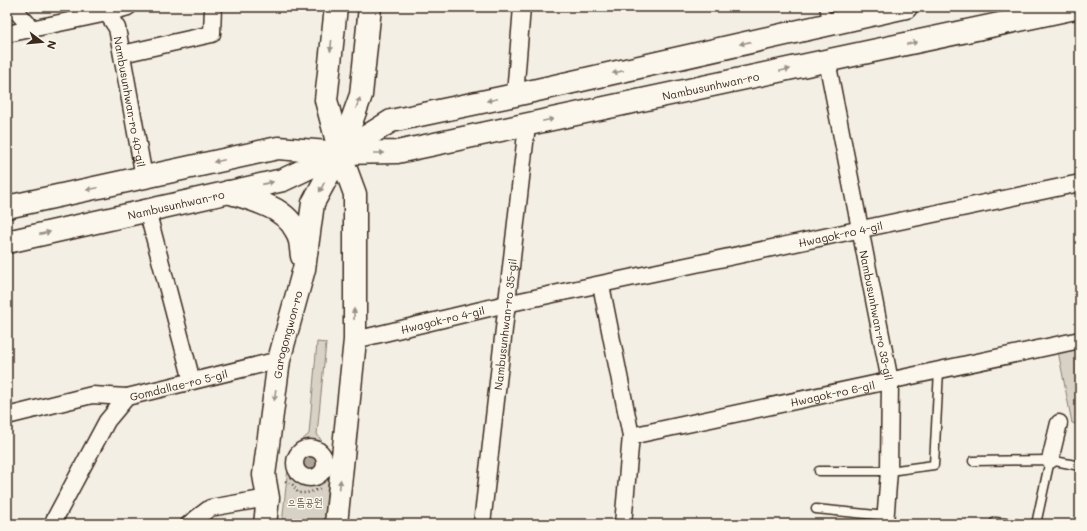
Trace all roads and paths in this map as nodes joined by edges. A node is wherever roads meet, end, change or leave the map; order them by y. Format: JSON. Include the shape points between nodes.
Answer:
{"nodes":[{"id":1,"x":13,"y":7,"type":"edge"},
{"id":2,"x":128,"y":7,"type":"edge"},
{"id":3,"x":213,"y":7,"type":"edge"},
{"id":4,"x":336,"y":7,"type":"edge"},
{"id":5,"x":370,"y":7,"type":"edge"},
{"id":6,"x":522,"y":7,"type":"edge"},
{"id":7,"x":906,"y":7,"type":"edge"},
{"id":8,"x":1080,"y":8,"type":"edge"},
{"id":9,"x":105,"y":10,"type":"edge"},
{"id":10,"x":826,"y":16,"type":"edge"},
{"id":11,"x":32,"y":29,"type":"junction"},
{"id":12,"x":7,"y":34,"type":"edge"},
{"id":13,"x":122,"y":54,"type":"junction"},
{"id":14,"x":827,"y":61,"type":"junction"},
{"id":15,"x":515,"y":95,"type":"junction"},
{"id":16,"x":527,"y":125,"type":"junction"},
{"id":17,"x":340,"y":153,"type":"junction"},
{"id":18,"x":144,"y":177,"type":"junction"},
{"id":19,"x":1080,"y":184,"type":"edge"},
{"id":20,"x":228,"y":192,"type":"junction"},
{"id":21,"x":7,"y":207,"type":"edge"},
{"id":22,"x":148,"y":210,"type":"junction"},
{"id":23,"x":860,"y":230,"type":"junction"},
{"id":24,"x":7,"y":242,"type":"edge"},
{"id":25,"x":304,"y":269,"type":"junction"},
{"id":26,"x":601,"y":285,"type":"junction"},
{"id":27,"x":506,"y":304,"type":"junction"},
{"id":28,"x":355,"y":340,"type":"junction"},
{"id":29,"x":1080,"y":340,"type":"edge"},
{"id":30,"x":279,"y":360,"type":"junction"},
{"id":31,"x":939,"y":370,"type":"junction"},
{"id":32,"x":890,"y":381,"type":"junction"},
{"id":33,"x":192,"y":382,"type":"junction"},
{"id":34,"x":127,"y":397,"type":"junction"},
{"id":35,"x":7,"y":416,"type":"edge"},
{"id":36,"x":1059,"y":423,"type":"dead end"},
{"id":37,"x":631,"y":436,"type":"junction"},
{"id":38,"x":1050,"y":460,"type":"junction"},
{"id":39,"x":973,"y":461,"type":"dead end"},
{"id":40,"x":1080,"y":466,"type":"edge"},
{"id":41,"x":324,"y":468,"type":"joint"},
{"id":42,"x":819,"y":471,"type":"dead end"},
{"id":43,"x":889,"y":471,"type":"junction"},
{"id":44,"x":293,"y":484,"type":"dead end"},
{"id":45,"x":322,"y":489,"type":"dead end"},
{"id":46,"x":268,"y":498,"type":"junction"},
{"id":47,"x":816,"y":509,"type":"dead end"},
{"id":48,"x":885,"y":520,"type":"edge"},
{"id":49,"x":995,"y":522,"type":"dead end"},
{"id":50,"x":52,"y":524,"type":"edge"},
{"id":51,"x":189,"y":524,"type":"edge"},
{"id":52,"x":265,"y":524,"type":"edge"},
{"id":53,"x":336,"y":524,"type":"edge"},
{"id":54,"x":482,"y":524,"type":"edge"},
{"id":55,"x":623,"y":524,"type":"edge"},
{"id":56,"x":1017,"y":524,"type":"edge"},
{"id":57,"x":1036,"y":524,"type":"edge"}],
"edges":[{"from":1,"to":11,"type":"street"},
{"from":2,"to":9,"type":"street"},
{"from":3,"to":13,"type":"street","via":[[212,34]]},
{"from":4,"to":17,"type":"main road","one_way":true,"via":[[326,100]]},
{"from":17,"to":5,"type":"main road","name":"Garogongwon-ro","one_way":true,"via":[[361,96]]},
{"from":6,"to":15,"type":"street"},
{"from":7,"to":10,"type":"main road","name":"Nambusunhwan-ro"},
{"from":14,"to":8,"type":"main road","name":"Nambusunhwan-ro","one_way":true},
{"from":9,"to":11,"type":"street"},
{"from":9,"to":13,"type":"street","name":"Nambusunhwan-ro 40-gil","via":[[117,28]]},
{"from":10,"to":15,"type":"main road","name":"Nambusunhwan-ro","one_way":true},
{"from":11,"to":12,"type":"street"},
{"from":13,"to":18,"type":"street","name":"Nambusunhwan-ro 40-gil"},
{"from":16,"to":14,"type":"main road","name":"Nambusunhwan-ro","one_way":true},
{"from":14,"to":23,"type":"street","name":"Nambusunhwan-ro 33-gil"},
{"from":15,"to":17,"type":"main road","name":"Nambusunhwan-ro","one_way":true,"via":[[391,121]]},
{"from":17,"to":16,"type":"main road","name":"Nambusunhwan-ro","one_way":true,"via":[[397,152]]},
{"from":16,"to":27,"type":"street","name":"Nambusunhwan-ro 35-gil"},
{"from":17,"to":18,"type":"main road","name":"Nambusunhwan-ro","one_way":true,"via":[[278,148]]},
{"from":20,"to":17,"type":"main road","name":"Nambusunhwan-ro","one_way":true,"via":[[283,180]]},
{"from":17,"to":25,"type":"main road","name":"Garogongwon-ro","one_way":true,"via":[[313,203]]},
{"from":28,"to":17,"type":"main road","one_way":true,"via":[[355,194]]},
{"from":18,"to":21,"type":"main road","name":"Nambusunhwan-ro","one_way":true},
{"from":19,"to":23,"type":"street","name":"Hwagok-ro 4-gil"},
{"from":20,"to":22,"type":"main road","name":"Nambusunhwan-ro"},
{"from":20,"to":25,"type":"main road","via":[[261,202],[279,211],[290,222],[300,240]]},
{"from":24,"to":22,"type":"main road","name":"Nambusunhwan-ro","one_way":true},
{"from":22,"to":33,"type":"street"},
{"from":23,"to":26,"type":"street","name":"Hwagok-ro 4-gil"},
{"from":23,"to":32,"type":"street","name":"Nambusunhwan-ro 33-gil"},
{"from":25,"to":30,"type":"main road","name":"Garogongwon-ro"},
{"from":26,"to":27,"type":"street","name":"Hwagok-ro 4-gil"},
{"from":26,"to":37,"type":"street"},
{"from":27,"to":28,"type":"street","name":"Hwagok-ro 4-gil"},
{"from":27,"to":54,"type":"street","name":"Nambusunhwan-ro 35-gil"},
{"from":53,"to":28,"type":"main road","one_way":true},
{"from":29,"to":31,"type":"street","name":"Hwagok-ro 6-gil"},
{"from":30,"to":33,"type":"street","name":"Gomdallae-ro 5-gil"},
{"from":30,"to":46,"type":"main road","name":"Garogongwon-ro","one_way":true,"via":[[264,475]]},
{"from":31,"to":32,"type":"street","name":"Hwagok-ro 6-gil"},
{"from":31,"to":43,"type":"lane","via":[[934,465]]},
{"from":32,"to":37,"type":"street","name":"Hwagok-ro 6-gil"},
{"from":32,"to":43,"type":"street","name":"Nambusunhwan-ro 33-gil"},
{"from":33,"to":34,"type":"street","name":"Gomdallae-ro 5-gil"},
{"from":34,"to":35,"type":"street","via":[[92,394]]},
{"from":34,"to":50,"type":"street","name":"Gomdallae-ro 5-gil","via":[[107,421]]},
{"from":36,"to":38,"type":"street"},
{"from":37,"to":55,"type":"street"},
{"from":38,"to":39,"type":"lane"},
{"from":38,"to":40,"type":"lane"},
{"from":38,"to":57,"type":"lane"},
{"from":41,"to":41,"type":"street","via":[[318,475],[308,477],[299,473],[295,464],[298,455],[310,448],[322,454]]},
{"from":42,"to":43,"type":"lane"},
{"from":43,"to":48,"type":"street","name":"Nambusunhwan-ro 33-gil"},
{"from":44,"to":45,"type":"path","via":[[298,492],[307,493]]},
{"from":46,"to":51,"type":"street","via":[[210,508]]},
{"from":46,"to":52,"type":"main road","name":"Garogongwon-ro"},
{"from":47,"to":48,"type":"lane"},
{"from":49,"to":56,"type":"lane"}]}
